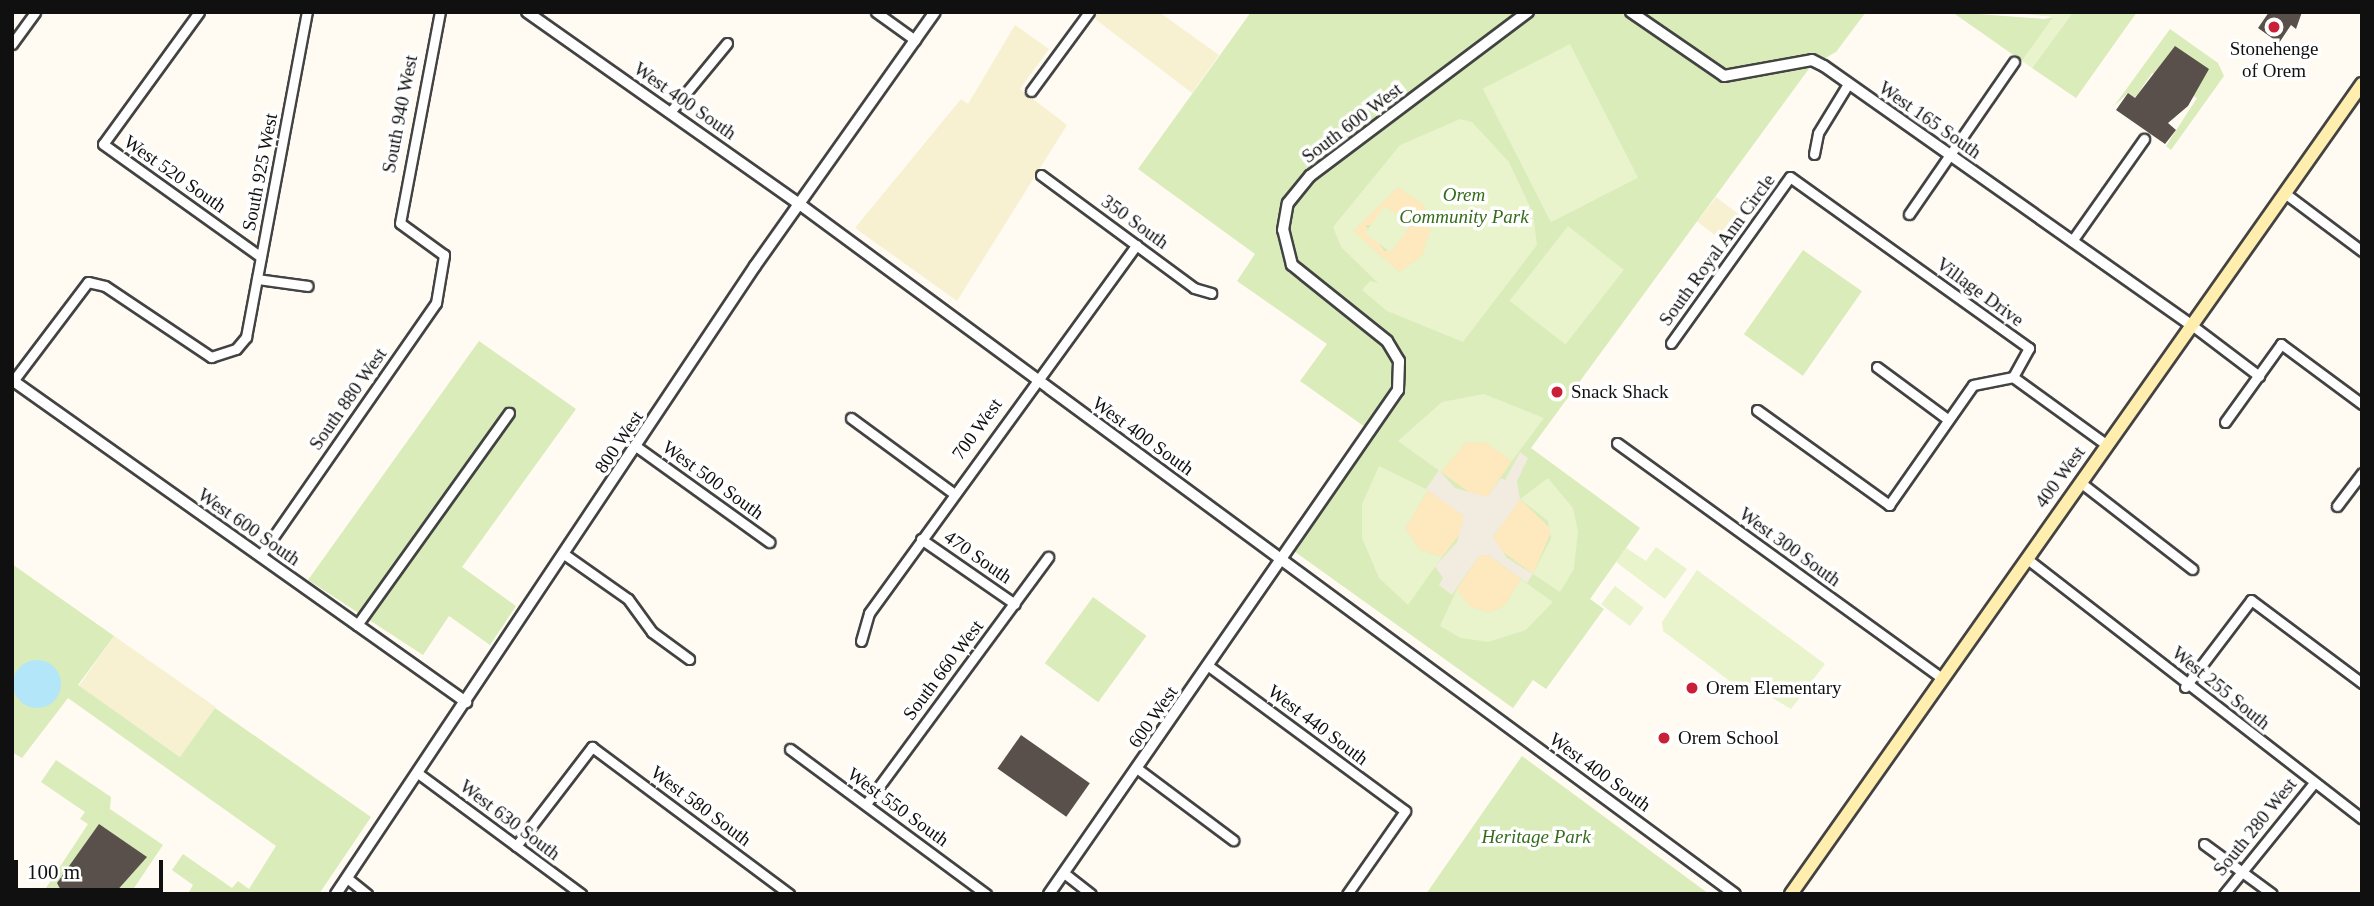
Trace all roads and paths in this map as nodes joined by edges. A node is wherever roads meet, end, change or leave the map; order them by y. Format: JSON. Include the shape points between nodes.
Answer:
{"nodes":[{"id":1,"x":35,"y":12,"type":"edge"},
{"id":2,"x":198,"y":12,"type":"edge"},
{"id":3,"x":440,"y":12,"type":"edge"},
{"id":4,"x":527,"y":12,"type":"edge"},
{"id":5,"x":876,"y":12,"type":"edge"},
{"id":6,"x":935,"y":12,"type":"edge"},
{"id":7,"x":1089,"y":12,"type":"edge"},
{"id":8,"x":1528,"y":12,"type":"edge"},
{"id":9,"x":1631,"y":12,"type":"edge"},
{"id":10,"x":308,"y":13,"type":"edge"},
{"id":11,"x":915,"y":40,"type":"junction"},
{"id":12,"x":727,"y":43,"type":"dead end"},
{"id":13,"x":12,"y":44,"type":"edge"},
{"id":14,"x":2014,"y":62,"type":"dead end"},
{"id":15,"x":1848,"y":84,"type":"junction"},
{"id":16,"x":2362,"y":84,"type":"edge"},
{"id":17,"x":1031,"y":91,"type":"dead end"},
{"id":18,"x":671,"y":111,"type":"junction"},
{"id":19,"x":2144,"y":139,"type":"dead end"},
{"id":20,"x":1814,"y":153,"type":"dead end"},
{"id":21,"x":1949,"y":155,"type":"junction"},
{"id":22,"x":1041,"y":175,"type":"dead end"},
{"id":23,"x":1790,"y":177,"type":"joint"},
{"id":24,"x":2286,"y":194,"type":"junction"},
{"id":25,"x":798,"y":203,"type":"junction"},
{"id":26,"x":1909,"y":214,"type":"dead end"},
{"id":27,"x":2072,"y":241,"type":"junction"},
{"id":28,"x":1136,"y":245,"type":"junction"},
{"id":29,"x":2362,"y":251,"type":"edge"},
{"id":30,"x":444,"y":256,"type":"joint"},
{"id":31,"x":261,"y":257,"type":"junction"},
{"id":32,"x":257,"y":279,"type":"junction"},
{"id":33,"x":308,"y":286,"type":"dead end"},
{"id":34,"x":1211,"y":293,"type":"dead end"},
{"id":35,"x":2193,"y":326,"type":"junction"},
{"id":36,"x":1671,"y":343,"type":"dead end"},
{"id":37,"x":1877,"y":367,"type":"dead end"},
{"id":38,"x":2259,"y":376,"type":"junction"},
{"id":39,"x":2013,"y":377,"type":"junction"},
{"id":40,"x":1034,"y":380,"type":"junction"},
{"id":41,"x":13,"y":381,"type":"edge"},
{"id":42,"x":2362,"y":404,"type":"edge"},
{"id":43,"x":1757,"y":410,"type":"dead end"},
{"id":44,"x":509,"y":413,"type":"dead end"},
{"id":45,"x":850,"y":418,"type":"dead end"},
{"id":46,"x":1946,"y":418,"type":"junction"},
{"id":47,"x":2225,"y":422,"type":"dead end"},
{"id":48,"x":1616,"y":443,"type":"dead end"},
{"id":49,"x":2107,"y":445,"type":"junction"},
{"id":50,"x":637,"y":447,"type":"junction"},
{"id":51,"x":2362,"y":473,"type":"edge"},
{"id":52,"x":2080,"y":482,"type":"junction"},
{"id":53,"x":953,"y":493,"type":"junction"},
{"id":54,"x":2337,"y":506,"type":"dead end"},
{"id":55,"x":921,"y":539,"type":"junction"},
{"id":56,"x":769,"y":542,"type":"dead end"},
{"id":57,"x":564,"y":554,"type":"junction"},
{"id":58,"x":260,"y":556,"type":"junction"},
{"id":59,"x":1048,"y":557,"type":"dead end"},
{"id":60,"x":1282,"y":558,"type":"junction"},
{"id":61,"x":2026,"y":558,"type":"junction"},
{"id":62,"x":2192,"y":569,"type":"dead end"},
{"id":63,"x":1015,"y":604,"type":"junction"},
{"id":64,"x":357,"y":625,"type":"junction"},
{"id":65,"x":861,"y":640,"type":"dead end"},
{"id":66,"x":689,"y":659,"type":"dead end"},
{"id":67,"x":1210,"y":667,"type":"junction"},
{"id":68,"x":1943,"y":679,"type":"junction"},
{"id":69,"x":2362,"y":683,"type":"edge"},
{"id":70,"x":2185,"y":687,"type":"junction"},
{"id":71,"x":466,"y":702,"type":"junction"},
{"id":72,"x":790,"y":749,"type":"dead end"},
{"id":73,"x":1138,"y":769,"type":"junction"},
{"id":74,"x":419,"y":774,"type":"junction"},
{"id":75,"x":2314,"y":783,"type":"junction"},
{"id":76,"x":866,"y":804,"type":"junction"},
{"id":77,"x":2362,"y":819,"type":"edge"},
{"id":78,"x":1233,"y":840,"type":"dead end"},
{"id":79,"x":2204,"y":844,"type":"dead end"},
{"id":80,"x":516,"y":846,"type":"junction"},
{"id":81,"x":2240,"y":870,"type":"junction"},
{"id":82,"x":1064,"y":873,"type":"junction"},
{"id":83,"x":347,"y":878,"type":"junction"},
{"id":84,"x":336,"y":894,"type":"edge"},
{"id":85,"x":367,"y":894,"type":"edge"},
{"id":86,"x":581,"y":894,"type":"edge"},
{"id":87,"x":789,"y":894,"type":"edge"},
{"id":88,"x":986,"y":894,"type":"edge"},
{"id":89,"x":1049,"y":894,"type":"edge"},
{"id":90,"x":1091,"y":894,"type":"edge"},
{"id":91,"x":1347,"y":894,"type":"edge"},
{"id":92,"x":1735,"y":894,"type":"edge"},
{"id":93,"x":1791,"y":894,"type":"edge"},
{"id":94,"x":2224,"y":894,"type":"edge"},
{"id":95,"x":2272,"y":894,"type":"edge"}],
"edges":[{"from":1,"to":13,"type":"street"},
{"from":2,"to":31,"type":"street","name":"West 520 South","via":[[103,144]]},
{"from":3,"to":30,"type":"street","name":"South 940 West","via":[[400,223]]},
{"from":4,"to":18,"type":"street","name":"West 400 South"},
{"from":5,"to":11,"type":"street"},
{"from":6,"to":11,"type":"street","name":"800 West"},
{"from":7,"to":17,"type":"street"},
{"from":8,"to":60,"type":"street","name":"South 600 West","via":[[1310,176],[1288,203],[1285,245],[1297,272],[1387,341],[1401,376],[1395,398]]},
{"from":9,"to":15,"type":"street","name":"West 165 South","via":[[1724,76],[1812,60]]},
{"from":10,"to":31,"type":"street","name":"South 925 West"},
{"from":11,"to":25,"type":"street","name":"800 West"},
{"from":12,"to":18,"type":"street"},
{"from":14,"to":21,"type":"street"},
{"from":15,"to":20,"type":"street","via":[[1818,132]]},
{"from":15,"to":21,"type":"street","name":"West 165 South"},
{"from":16,"to":24,"type":"main road","name":"400 West"},
{"from":18,"to":25,"type":"street","name":"West 400 South"},
{"from":19,"to":27,"type":"street"},
{"from":21,"to":26,"type":"street"},
{"from":21,"to":27,"type":"street","name":"West 165 South"},
{"from":22,"to":28,"type":"street","name":"350 South"},
{"from":23,"to":36,"type":"street","name":"South Royal Ann Circle"},
{"from":23,"to":39,"type":"street","name":"Village Drive","via":[[2029,348]]},
{"from":24,"to":29,"type":"street"},
{"from":24,"to":35,"type":"main road","name":"400 West"},
{"from":25,"to":40,"type":"street","name":"West 400 South"},
{"from":25,"to":50,"type":"street","name":"800 West"},
{"from":27,"to":35,"type":"street","name":"West 165 South"},
{"from":28,"to":34,"type":"street","name":"350 South"},
{"from":28,"to":40,"type":"street","name":"700 West"},
{"from":30,"to":58,"type":"street","name":"South 880 West","via":[[436,303]]},
{"from":31,"to":32,"type":"street","name":"South 925 West"},
{"from":32,"to":33,"type":"street"},
{"from":32,"to":41,"type":"street","name":"South 925 West","via":[[246,337],[236,349],[211,357],[105,286],[88,282]]},
{"from":35,"to":38,"type":"street"},
{"from":35,"to":49,"type":"main road","name":"400 West"},
{"from":37,"to":46,"type":"street"},
{"from":38,"to":42,"type":"street","via":[[2281,344]]},
{"from":38,"to":47,"type":"street"},
{"from":39,"to":46,"type":"street","via":[[1973,385]]},
{"from":39,"to":49,"type":"street"},
{"from":40,"to":53,"type":"street","name":"700 West"},
{"from":40,"to":60,"type":"street","name":"West 400 South"},
{"from":41,"to":58,"type":"street","name":"West 600 South"},
{"from":43,"to":46,"type":"street","via":[[1889,505]]},
{"from":44,"to":64,"type":"street"},
{"from":45,"to":53,"type":"street"},
{"from":48,"to":68,"type":"street","name":"West 300 South"},
{"from":49,"to":52,"type":"main road","name":"400 West"},
{"from":50,"to":56,"type":"street","name":"West 500 South"},
{"from":50,"to":57,"type":"street","name":"800 West"},
{"from":51,"to":54,"type":"street"},
{"from":52,"to":61,"type":"main road","name":"400 West"},
{"from":52,"to":62,"type":"street"},
{"from":53,"to":55,"type":"street","name":"700 West"},
{"from":55,"to":63,"type":"street","name":"470 South"},
{"from":55,"to":65,"type":"street","name":"700 West","via":[[869,613]]},
{"from":57,"to":66,"type":"street","via":[[628,599],[652,632]]},
{"from":57,"to":71,"type":"street","name":"800 West"},
{"from":58,"to":64,"type":"street","name":"West 600 South"},
{"from":59,"to":63,"type":"street","name":"South 660 West"},
{"from":60,"to":67,"type":"street","name":"600 West"},
{"from":60,"to":92,"type":"street","name":"West 400 South"},
{"from":61,"to":68,"type":"main road","name":"400 West"},
{"from":61,"to":70,"type":"street","name":"West 255 South","via":[[2146,648]]},
{"from":63,"to":76,"type":"street","name":"South 660 West"},
{"from":64,"to":71,"type":"street","name":"West 600 South"},
{"from":67,"to":73,"type":"street","name":"600 West"},
{"from":67,"to":91,"type":"street","name":"West 440 South","via":[[1405,811]]},
{"from":68,"to":93,"type":"main road","name":"400 West"},
{"from":69,"to":70,"type":"street","via":[[2251,600]]},
{"from":70,"to":75,"type":"street","name":"West 255 South"},
{"from":71,"to":74,"type":"street","name":"800 West"},
{"from":72,"to":76,"type":"street","name":"West 550 South"},
{"from":73,"to":78,"type":"street"},
{"from":73,"to":82,"type":"street","name":"600 West"},
{"from":74,"to":80,"type":"street","name":"West 630 South"},
{"from":74,"to":83,"type":"street","name":"800 West"},
{"from":75,"to":77,"type":"street","name":"West 255 South"},
{"from":75,"to":81,"type":"street","name":"South 280 West"},
{"from":76,"to":88,"type":"street","name":"West 550 South"},
{"from":79,"to":81,"type":"street"},
{"from":80,"to":86,"type":"street","name":"West 630 South"},
{"from":80,"to":87,"type":"street","name":"West 580 South","via":[[592,747]]},
{"from":81,"to":94,"type":"street","name":"South 280 West"},
{"from":81,"to":95,"type":"street"},
{"from":82,"to":89,"type":"street","name":"600 West"},
{"from":82,"to":90,"type":"street"},
{"from":83,"to":84,"type":"street","name":"800 West"},
{"from":83,"to":85,"type":"street"}]}
